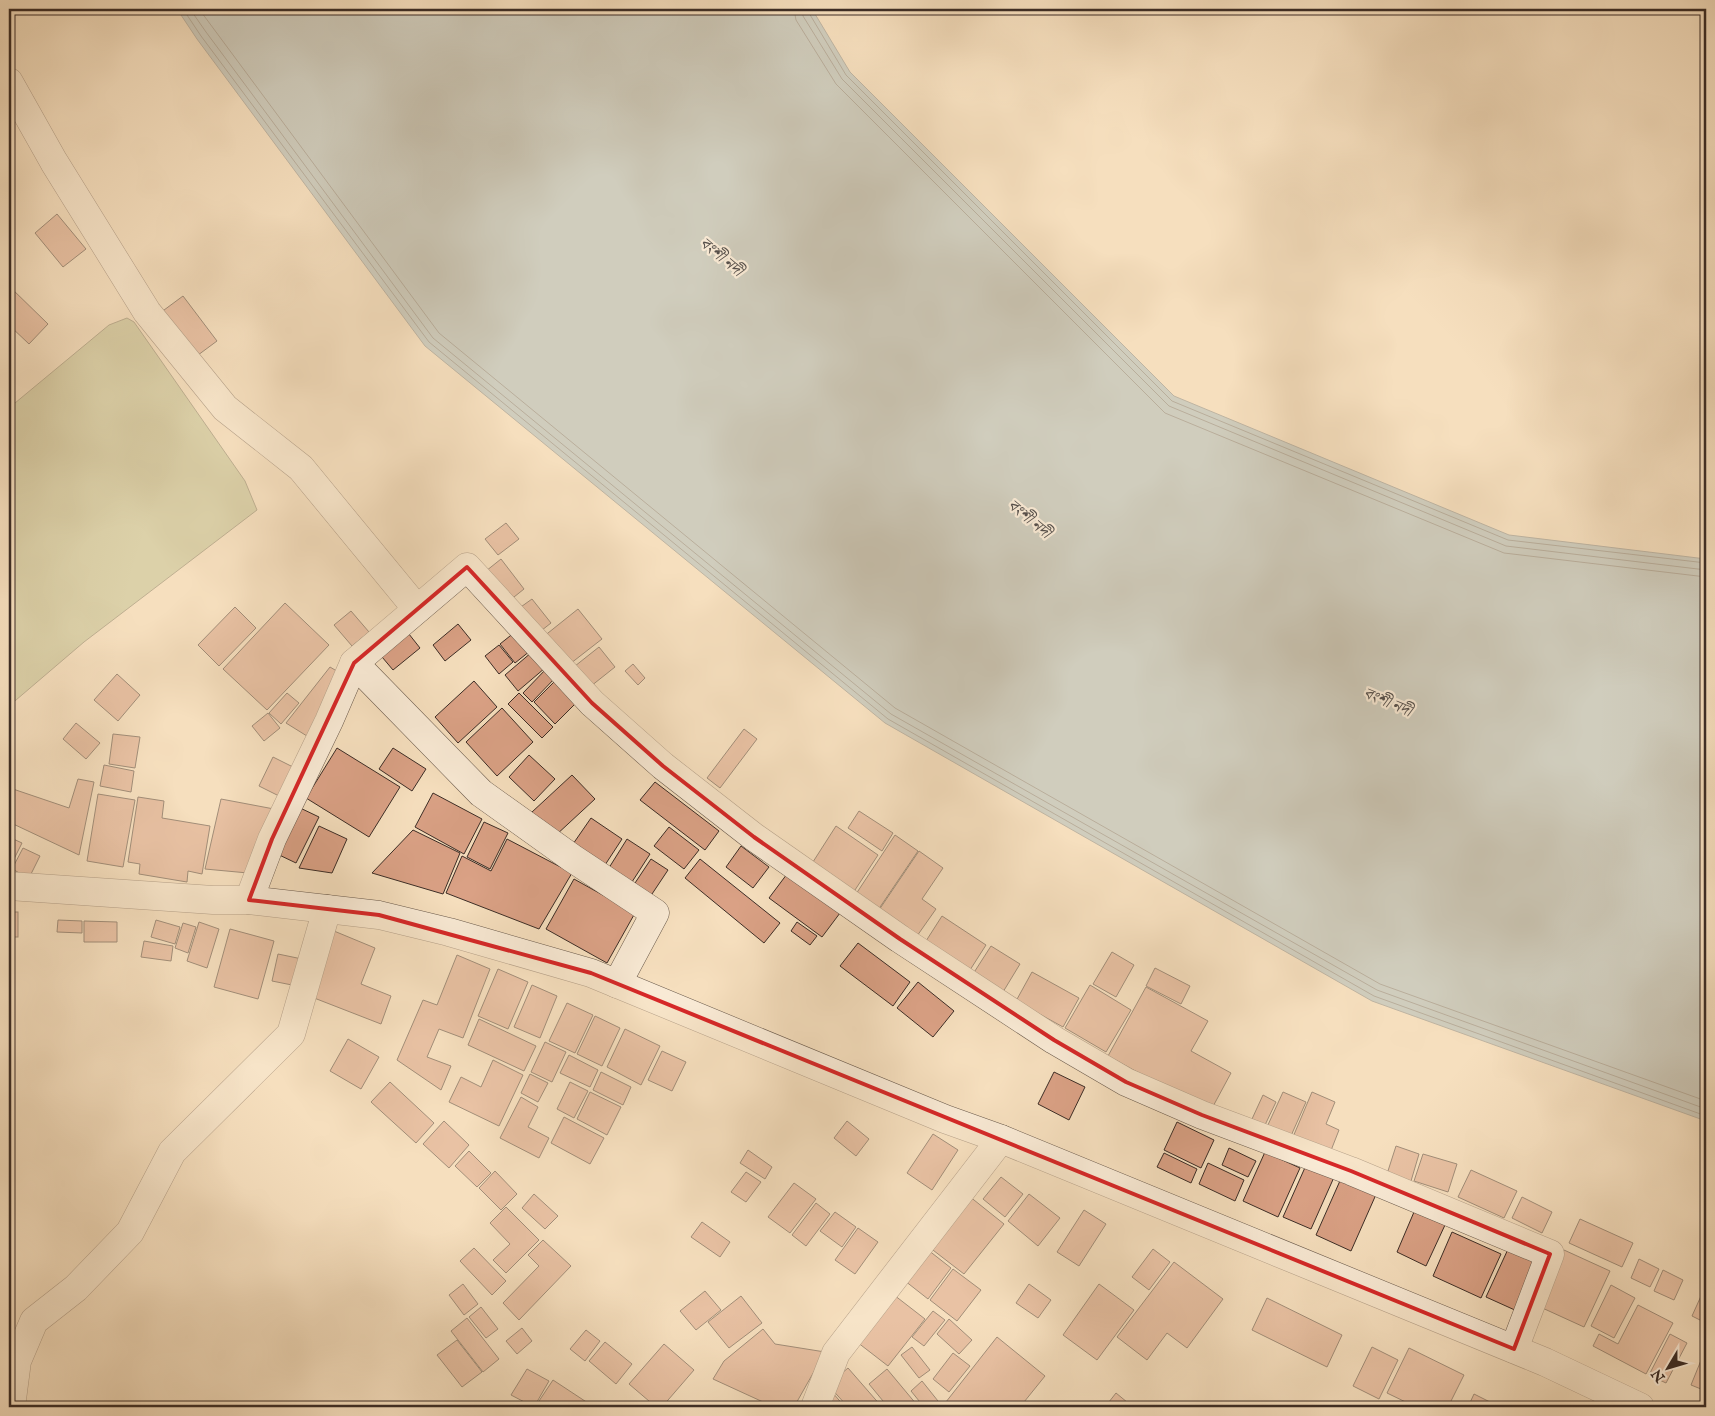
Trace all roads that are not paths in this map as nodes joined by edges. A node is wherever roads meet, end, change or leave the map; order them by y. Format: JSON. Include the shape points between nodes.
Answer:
{"nodes":[{"id":1,"x":9,"y":82,"type":"edge"},
{"id":2,"x":418,"y":609,"type":"junction"},
{"id":3,"x":354,"y":663,"type":"junction"},
{"id":4,"x":9,"y":886,"type":"edge"},
{"id":5,"x":249,"y":900,"type":"junction"},
{"id":6,"x":328,"y":910,"type":"junction"},
{"id":7,"x":617,"y":984,"type":"junction"},
{"id":8,"x":1001,"y":1138,"type":"junction"},
{"id":9,"x":1514,"y":1349,"type":"junction"},
{"id":10,"x":11,"y":1407,"type":"edge"},
{"id":11,"x":815,"y":1407,"type":"edge"},
{"id":12,"x":1640,"y":1407,"type":"edge"}],
"edges":[{"from":1,"to":2,"type":"street","via":[[54,162],[147,312],[225,408],[301,468]]},
{"from":2,"to":3,"type":"street"},
{"from":2,"to":9,"type":"street","via":[[467,567],[592,703],[663,766],[754,837],[900,939],[1054,1040],[1126,1082],[1202,1115],[1351,1171],[1550,1254]]},
{"from":3,"to":5,"type":"street","via":[[272,839]]},
{"from":3,"to":7,"type":"street","via":[[481,793],[655,914]]},
{"from":4,"to":5,"type":"street"},
{"from":5,"to":6,"type":"street"},
{"from":6,"to":7,"type":"street","via":[[379,915],[449,932],[591,973]]},
{"from":6,"to":10,"type":"street","via":[[291,1034],[172,1152],[130,1232],[76,1288],[34,1321],[17,1360]]},
{"from":7,"to":8,"type":"street","via":[[945,1119]]},
{"from":8,"to":9,"type":"street"},
{"from":8,"to":11,"type":"street","via":[[836,1353]]},
{"from":9,"to":12,"type":"street"}]}
